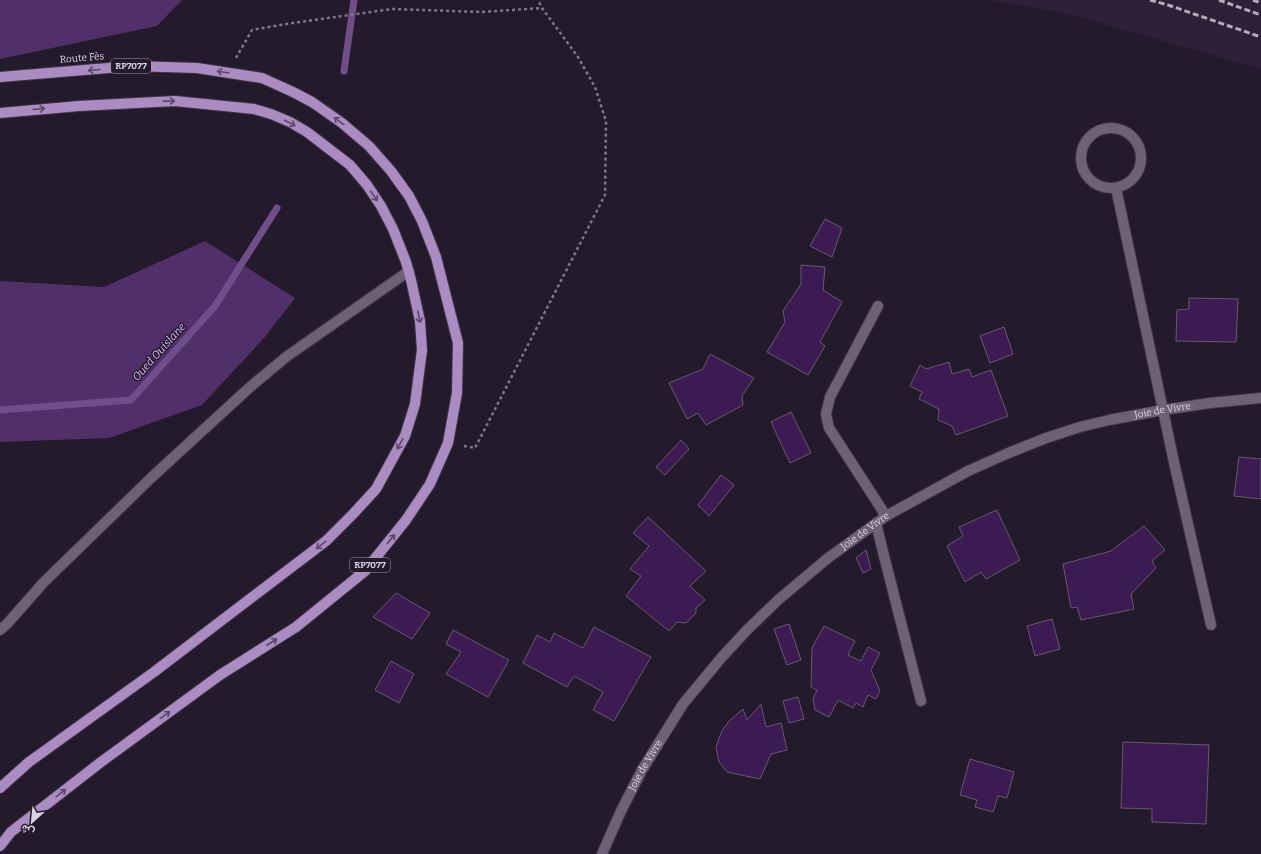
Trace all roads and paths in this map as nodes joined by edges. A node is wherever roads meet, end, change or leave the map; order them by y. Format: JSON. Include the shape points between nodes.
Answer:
{"nodes":[{"id":1,"x":538,"y":0,"type":"edge"},
{"id":2,"x":542,"y":8,"type":"junction"},
{"id":3,"x":228,"y":72,"type":"junction"},
{"id":4,"x":0,"y":77,"type":"edge"},
{"id":5,"x":0,"y":113,"type":"edge"},
{"id":6,"x":1116,"y":188,"type":"junction"},
{"id":7,"x":409,"y":271,"type":"junction"},
{"id":8,"x":878,"y":306,"type":"dead end"},
{"id":9,"x":1261,"y":398,"type":"edge"},
{"id":10,"x":1163,"y":410,"type":"junction"},
{"id":11,"x":448,"y":443,"type":"junction"},
{"id":12,"x":886,"y":516,"type":"junction"},
{"id":13,"x":876,"y":523,"type":"junction"},
{"id":14,"x":1211,"y":625,"type":"dead end"},
{"id":15,"x":0,"y":630,"type":"edge"},
{"id":16,"x":921,"y":701,"type":"dead end"},
{"id":17,"x":0,"y":788,"type":"edge"},
{"id":18,"x":0,"y":846,"type":"edge"},
{"id":19,"x":602,"y":854,"type":"edge"}],
"edges":[{"from":1,"to":2,"type":"path"},
{"from":2,"to":3,"type":"path","via":[[481,12],[392,9],[252,30]]},
{"from":2,"to":11,"type":"path","via":[[578,57],[595,87],[606,121],[605,195],[474,448]]},
{"from":3,"to":4,"type":"main road","name":"Route Fès","number":"RP7077","one_way":true,"via":[[197,68],[132,66]]},
{"from":11,"to":3,"type":"main road","name":"Route Fès","number":"RP7077","one_way":true,"via":[[457,393],[458,343],[436,257],[409,196],[369,146],[312,102],[262,78]]},
{"from":5,"to":7,"type":"main road","one_way":true,"via":[[175,101],[254,109],[271,114],[307,132],[350,166],[367,185],[393,229]]},
{"from":6,"to":6,"type":"street","via":[[1126,185],[1134,178],[1141,161],[1140,151],[1136,141],[1120,129],[1099,130],[1084,143],[1080,156],[1081,166],[1093,183],[1102,188]]},
{"from":6,"to":10,"type":"street"},
{"from":7,"to":15,"type":"street","via":[[286,357],[249,388],[49,576]]},
{"from":7,"to":17,"type":"main road","one_way":true,"via":[[420,321],[422,350],[415,404],[405,436],[376,489],[326,541],[154,672],[29,762]]},
{"from":8,"to":12,"type":"street","via":[[830,397],[826,414],[835,437]]},
{"from":9,"to":10,"type":"street","name":"Joie de Vivre"},
{"from":10,"to":12,"type":"street","name":"Joie de Vivre","via":[[1094,424],[1033,443],[968,471]]},
{"from":10,"to":14,"type":"street"},
{"from":18,"to":11,"type":"main road","number":"RP7077","one_way":true,"via":[[12,832],[101,762],[220,675],[296,627],[365,571],[406,520],[430,484]]},
{"from":12,"to":13,"type":"street","name":"Joie de Vivre"},
{"from":13,"to":16,"type":"street"},
{"from":13,"to":19,"type":"street","name":"Joie de Vivre","via":[[828,558],[778,600],[727,652],[683,704],[642,770]]}]}
